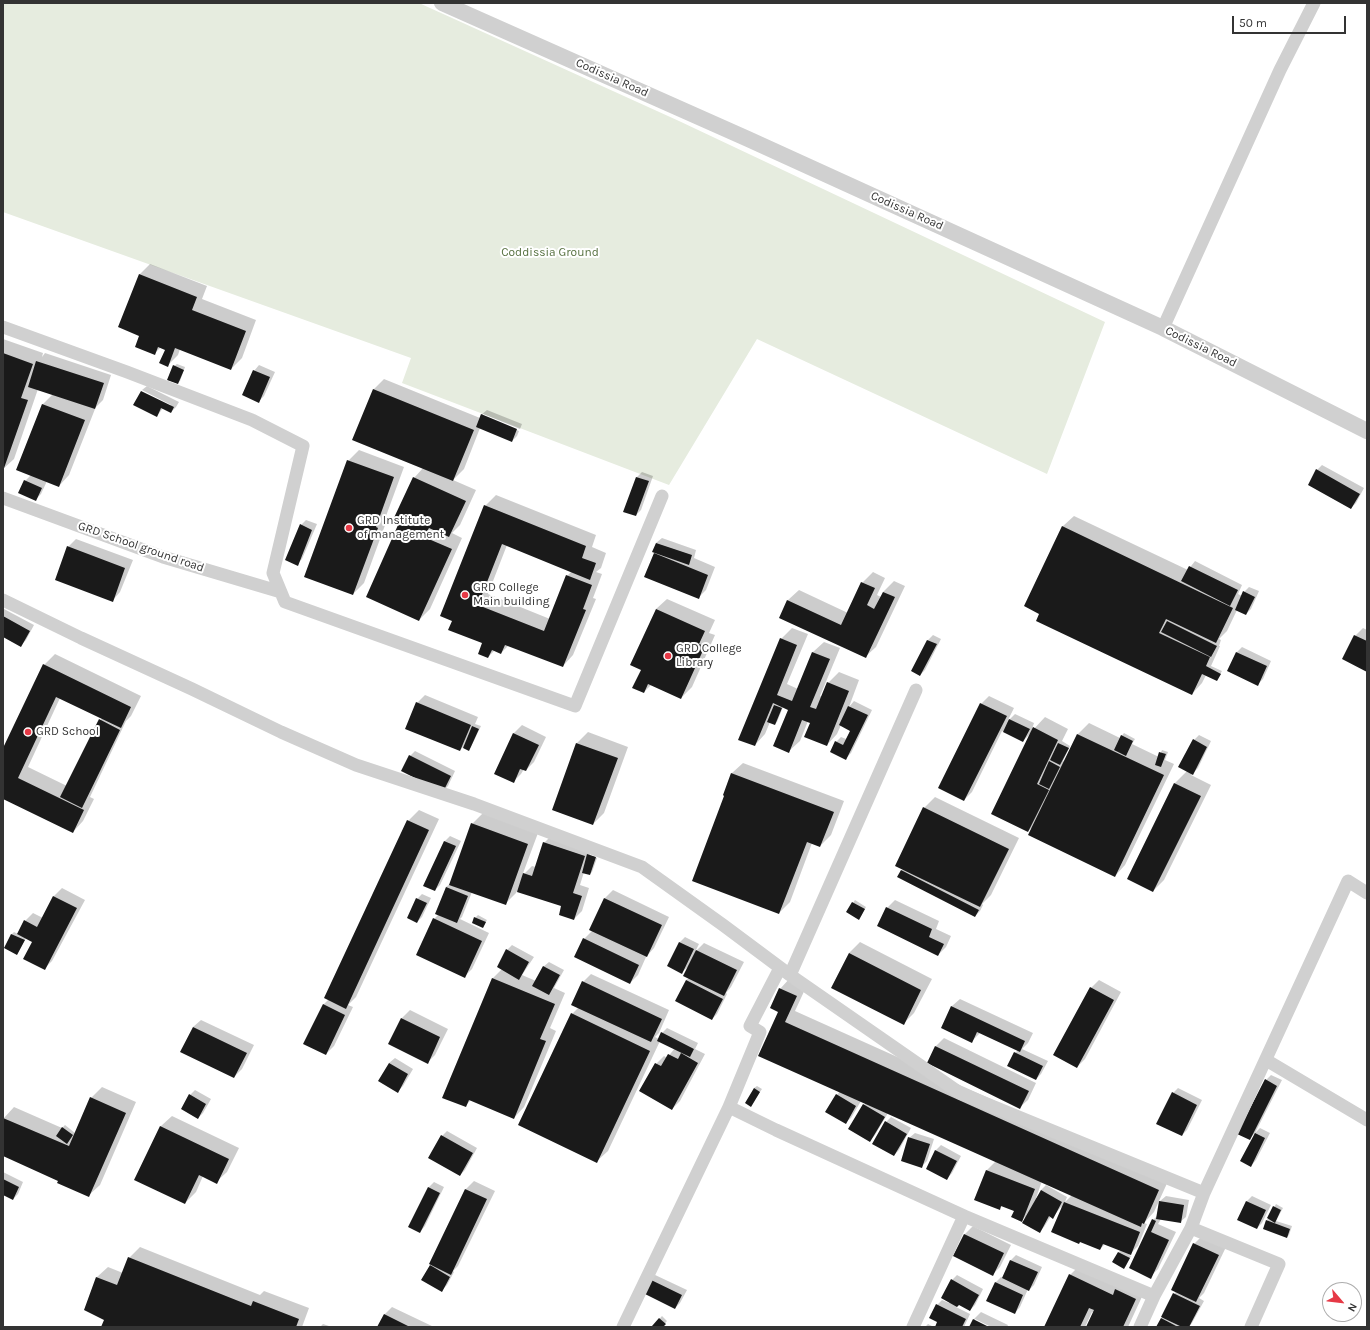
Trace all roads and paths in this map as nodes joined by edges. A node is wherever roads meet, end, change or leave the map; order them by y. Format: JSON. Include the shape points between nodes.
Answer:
{"nodes":[{"id":1,"x":442,"y":3,"type":"edge"},
{"id":2,"x":1314,"y":3,"type":"edge"},
{"id":3,"x":3,"y":327,"type":"edge"},
{"id":4,"x":1164,"y":328,"type":"junction"},
{"id":5,"x":1367,"y":431,"type":"edge"},
{"id":6,"x":662,"y":496,"type":"dead end"},
{"id":7,"x":3,"y":498,"type":"edge"},
{"id":8,"x":281,"y":592,"type":"junction"},
{"id":9,"x":3,"y":600,"type":"edge"},
{"id":10,"x":916,"y":690,"type":"dead end"},
{"id":11,"x":1367,"y":893,"type":"edge"},
{"id":12,"x":785,"y":971,"type":"junction"},
{"id":13,"x":1266,"y":1060,"type":"junction"},
{"id":14,"x":729,"y":1107,"type":"junction"},
{"id":15,"x":1367,"y":1120,"type":"edge"},
{"id":16,"x":1204,"y":1193,"type":"junction"},
{"id":17,"x":964,"y":1216,"type":"junction"},
{"id":18,"x":1190,"y":1228,"type":"junction"},
{"id":19,"x":1154,"y":1296,"type":"junction"},
{"id":20,"x":623,"y":1327,"type":"edge"},
{"id":21,"x":913,"y":1327,"type":"edge"},
{"id":22,"x":1140,"y":1327,"type":"edge"},
{"id":23,"x":1251,"y":1327,"type":"edge"}],
"edges":[{"from":1,"to":4,"type":"street","name":"Codissia Road"},
{"from":2,"to":4,"type":"street","via":[[1280,70]]},
{"from":3,"to":8,"type":"street","via":[[244,418],[303,446],[273,573]]},
{"from":4,"to":5,"type":"street","name":"Codissia Road"},
{"from":6,"to":8,"type":"street","via":[[574,706],[285,602]]},
{"from":7,"to":8,"type":"street","name":"GRD School ground road","via":[[163,557]]},
{"from":9,"to":12,"type":"street","via":[[356,765],[474,804],[642,867]]},
{"from":10,"to":12,"type":"street"},
{"from":11,"to":13,"type":"street","via":[[1348,881]]},
{"from":12,"to":14,"type":"street","via":[[750,1026],[760,1032]]},
{"from":12,"to":16,"type":"street","via":[[960,1093]]},
{"from":13,"to":15,"type":"street"},
{"from":13,"to":16,"type":"street"},
{"from":14,"to":17,"type":"street"},
{"from":14,"to":20,"type":"street"},
{"from":16,"to":18,"type":"street"},
{"from":17,"to":19,"type":"street"},
{"from":17,"to":21,"type":"street"},
{"from":18,"to":19,"type":"street"},
{"from":18,"to":23,"type":"street","via":[[1279,1264]]},
{"from":19,"to":22,"type":"street"}]}
